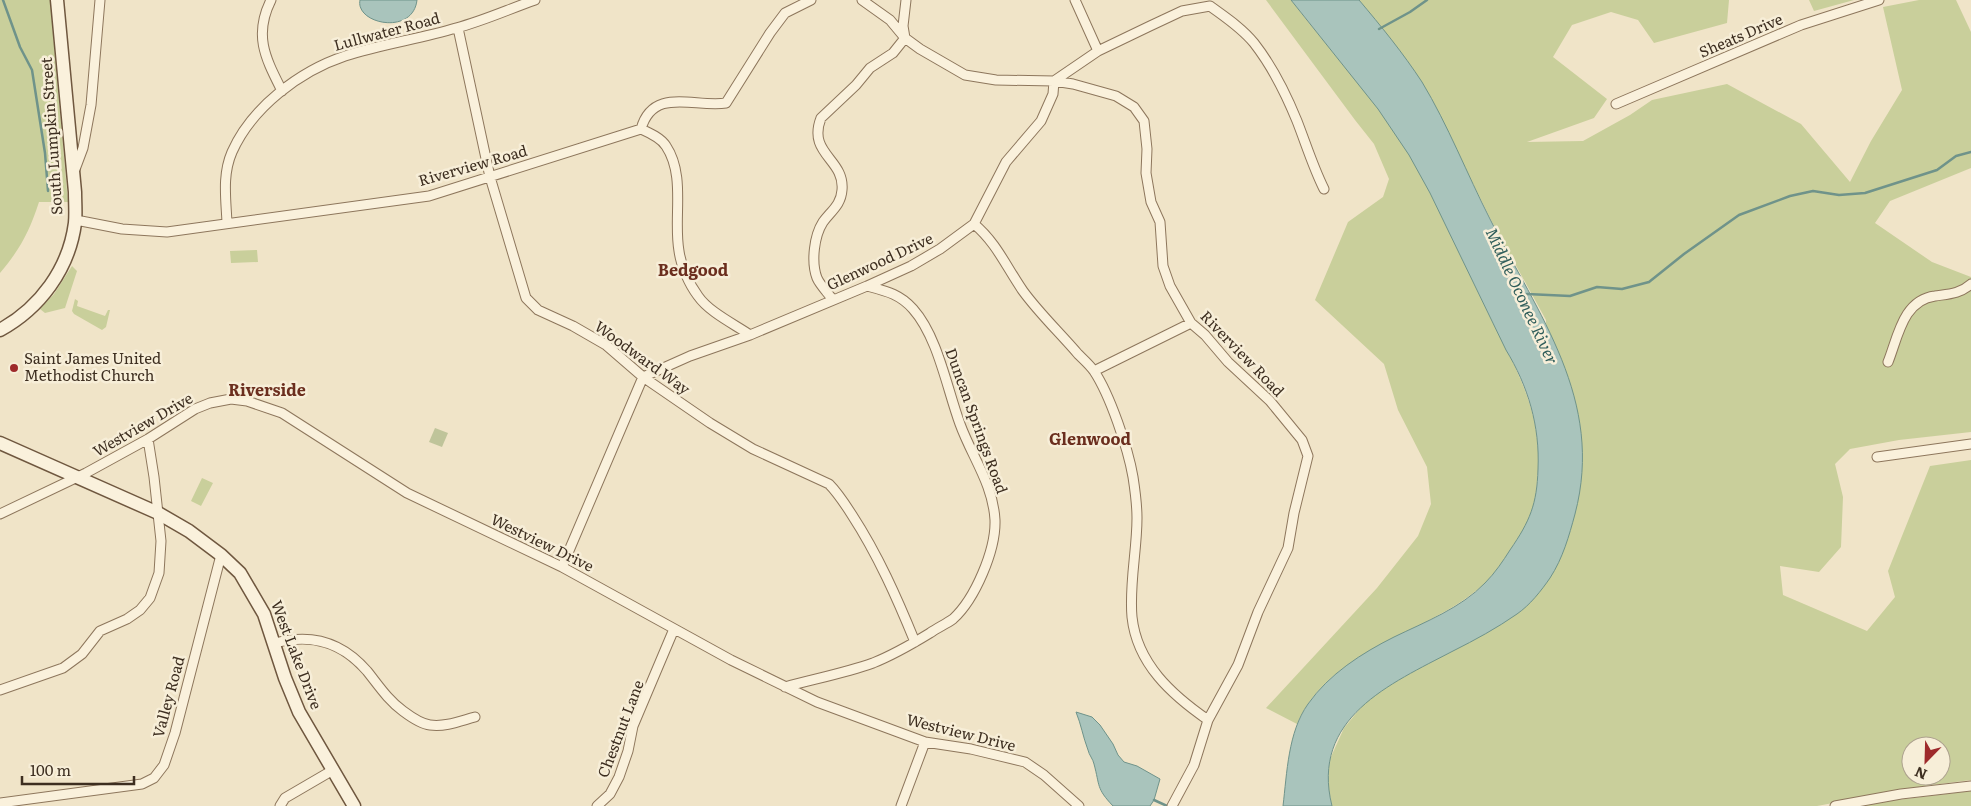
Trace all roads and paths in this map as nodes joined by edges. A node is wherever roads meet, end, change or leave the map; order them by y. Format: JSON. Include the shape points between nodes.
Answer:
{"nodes":[{"id":1,"x":57,"y":0,"type":"edge"},
{"id":2,"x":100,"y":0,"type":"edge"},
{"id":3,"x":271,"y":0,"type":"edge"},
{"id":4,"x":535,"y":0,"type":"edge"},
{"id":5,"x":811,"y":0,"type":"edge"},
{"id":6,"x":862,"y":0,"type":"edge"},
{"id":7,"x":906,"y":0,"type":"edge"},
{"id":8,"x":1075,"y":0,"type":"edge"},
{"id":9,"x":1879,"y":0,"type":"edge"},
{"id":10,"x":517,"y":3,"type":"edge"},
{"id":11,"x":458,"y":28,"type":"junction"},
{"id":12,"x":905,"y":38,"type":"junction"},
{"id":13,"x":1098,"y":51,"type":"junction"},
{"id":14,"x":1054,"y":81,"type":"junction"},
{"id":15,"x":282,"y":91,"type":"junction"},
{"id":16,"x":1616,"y":104,"type":"dead end"},
{"id":17,"x":641,"y":129,"type":"junction"},
{"id":18,"x":73,"y":175,"type":"junction"},
{"id":19,"x":490,"y":177,"type":"junction"},
{"id":20,"x":1324,"y":189,"type":"dead end"},
{"id":21,"x":75,"y":222,"type":"junction"},
{"id":22,"x":226,"y":223,"type":"junction"},
{"id":23,"x":974,"y":224,"type":"junction"},
{"id":24,"x":1971,"y":284,"type":"edge"},
{"id":25,"x":867,"y":286,"type":"junction"},
{"id":26,"x":833,"y":300,"type":"junction"},
{"id":27,"x":1191,"y":323,"type":"junction"},
{"id":28,"x":0,"y":330,"type":"edge"},
{"id":29,"x":750,"y":335,"type":"junction"},
{"id":30,"x":1888,"y":362,"type":"dead end"},
{"id":31,"x":1094,"y":370,"type":"junction"},
{"id":32,"x":643,"y":377,"type":"junction"},
{"id":33,"x":148,"y":439,"type":"junction"},
{"id":34,"x":0,"y":443,"type":"edge"},
{"id":35,"x":1971,"y":444,"type":"edge"},
{"id":36,"x":1877,"y":457,"type":"dead end"},
{"id":37,"x":76,"y":477,"type":"junction"},
{"id":38,"x":158,"y":513,"type":"junction"},
{"id":39,"x":0,"y":514,"type":"edge"},
{"id":40,"x":221,"y":555,"type":"junction"},
{"id":41,"x":562,"y":567,"type":"junction"},
{"id":42,"x":674,"y":629,"type":"junction"},
{"id":43,"x":915,"y":642,"type":"junction"},
{"id":44,"x":275,"y":643,"type":"junction"},
{"id":45,"x":785,"y":686,"type":"junction"},
{"id":46,"x":0,"y":690,"type":"edge"},
{"id":47,"x":475,"y":717,"type":"dead end"},
{"id":48,"x":1208,"y":720,"type":"junction"},
{"id":49,"x":925,"y":742,"type":"junction"},
{"id":50,"x":333,"y":770,"type":"junction"},
{"id":51,"x":1971,"y":786,"type":"edge"},
{"id":52,"x":0,"y":803,"type":"edge"},
{"id":53,"x":280,"y":806,"type":"edge"},
{"id":54,"x":354,"y":806,"type":"edge"},
{"id":55,"x":597,"y":806,"type":"edge"},
{"id":56,"x":901,"y":806,"type":"edge"},
{"id":57,"x":1079,"y":806,"type":"edge"},
{"id":58,"x":1172,"y":806,"type":"edge"},
{"id":59,"x":1835,"y":806,"type":"edge"}],
"edges":[{"from":1,"to":18,"type":"main road","name":"South Lumpkin Street"},
{"from":2,"to":18,"type":"street","via":[[89,120]]},
{"from":3,"to":15,"type":"street","via":[[264,13],[262,34],[265,57]]},
{"from":4,"to":10,"type":"street","name":"Lullwater Road"},
{"from":5,"to":17,"type":"street","via":[[785,13],[726,103],[667,103],[650,110]]},
{"from":6,"to":12,"type":"street","name":"Riverview Road","via":[[890,20]]},
{"from":7,"to":12,"type":"street"},
{"from":8,"to":13,"type":"street"},
{"from":9,"to":16,"type":"street","name":"Sheats Drive","via":[[1802,25]]},
{"from":10,"to":11,"type":"street","name":"Lullwater Road"},
{"from":11,"to":15,"type":"street","name":"Lullwater Road","via":[[345,56],[310,71]]},
{"from":11,"to":19,"type":"street","name":"Woodward Way"},
{"from":12,"to":14,"type":"street","name":"Riverview Road","via":[[965,75],[996,80]]},
{"from":12,"to":26,"type":"street","via":[[893,53],[870,68],[820,118],[818,125],[816,137],[839,173],[843,188],[840,201],[823,223],[815,246],[817,278]]},
{"from":13,"to":14,"type":"street"},
{"from":13,"to":20,"type":"street","via":[[1182,11],[1210,6],[1253,42],[1286,96]]},
{"from":14,"to":23,"type":"street","via":[[1053,94],[1041,121],[1006,162]]},
{"from":14,"to":27,"type":"street","name":"Riverview Road","via":[[1116,96],[1134,107],[1144,121],[1146,173],[1151,202],[1160,222],[1163,266],[1170,286]]},
{"from":15,"to":22,"type":"street","name":"Lullwater Road","via":[[244,129],[231,153],[225,182]]},
{"from":17,"to":19,"type":"street","name":"Riverview Road"},
{"from":17,"to":29,"type":"street","via":[[665,144],[672,157],[676,172],[678,250],[691,283],[708,307]]},
{"from":18,"to":21,"type":"main road","name":"South Lumpkin Street"},
{"from":19,"to":22,"type":"street","name":"Riverview Road","via":[[429,196]]},
{"from":19,"to":32,"type":"street","name":"Woodward Way","via":[[526,298],[538,310],[606,345]]},
{"from":21,"to":22,"type":"street","name":"Riverview Road","via":[[147,232],[198,229]]},
{"from":21,"to":28,"type":"main road","name":"South Lumpkin Street","via":[[65,258],[51,285],[32,307]]},
{"from":23,"to":25,"type":"street","name":"Glenwood Drive","via":[[911,266]]},
{"from":23,"to":31,"type":"street","via":[[986,233],[1024,292]]},
{"from":24,"to":30,"type":"street","via":[[1955,294],[1930,297],[1914,305],[1905,316]]},
{"from":25,"to":26,"type":"street","name":"Glenwood Drive"},
{"from":25,"to":43,"type":"street","name":"Duncan Springs Road","via":[[884,289],[900,298],[913,308],[926,326],[960,426],[990,493],[995,520],[989,556],[971,595],[953,619]]},
{"from":26,"to":29,"type":"street","name":"Glenwood Drive"},
{"from":27,"to":31,"type":"street"},
{"from":27,"to":48,"type":"street","name":"Riverview Road","via":[[1270,401],[1302,440],[1308,456],[1288,548],[1265,594],[1238,665]]},
{"from":29,"to":32,"type":"street","name":"Glenwood Drive"},
{"from":31,"to":48,"type":"street","via":[[1114,413],[1133,476],[1137,517],[1132,617],[1136,636],[1148,663],[1169,690]]},
{"from":32,"to":41,"type":"street"},
{"from":32,"to":43,"type":"street","name":"Woodward Way","via":[[753,449],[829,484],[860,527],[891,584]]},
{"from":33,"to":37,"type":"street","name":"Westview Drive"},
{"from":33,"to":38,"type":"street"},
{"from":33,"to":41,"type":"street","name":"Westview Drive","via":[[195,408],[231,400],[247,401],[287,417],[407,493]]},
{"from":34,"to":37,"type":"main road","name":"West Lake Drive"},
{"from":35,"to":36,"type":"street"},
{"from":37,"to":38,"type":"main road","name":"West Lake Drive"},
{"from":37,"to":39,"type":"street","name":"Westview Drive"},
{"from":38,"to":40,"type":"main road","name":"West Lake Drive"},
{"from":38,"to":46,"type":"street","via":[[160,573],[150,598],[140,610],[100,631],[82,654],[63,668]]},
{"from":40,"to":44,"type":"main road","name":"West Lake Drive","via":[[240,573],[253,594]]},
{"from":40,"to":52,"type":"street","name":"Valley Road","via":[[175,732],[164,765],[154,778],[142,784]]},
{"from":41,"to":42,"type":"street","name":"Westview Drive"},
{"from":42,"to":45,"type":"street","name":"Westview Drive"},
{"from":42,"to":55,"type":"street","name":"Chestnut Lane","via":[[633,726],[619,777],[610,794]]},
{"from":43,"to":45,"type":"street","name":"Duncan Springs Road","via":[[873,662]]},
{"from":44,"to":47,"type":"street","via":[[292,638],[312,638],[339,647],[356,659],[392,703],[429,725],[448,725]]},
{"from":44,"to":50,"type":"main road","name":"West Lake Drive","via":[[299,712]]},
{"from":45,"to":49,"type":"street","name":"Westview Drive","via":[[817,702]]},
{"from":48,"to":58,"type":"street","name":"Riverview Road","via":[[1194,765]]},
{"from":49,"to":56,"type":"street"},
{"from":49,"to":57,"type":"street","name":"Westview Drive","via":[[1025,762]]},
{"from":50,"to":53,"type":"street","via":[[285,798]]},
{"from":50,"to":54,"type":"main road","name":"West Lake Drive"},
{"from":51,"to":59,"type":"street"}]}
